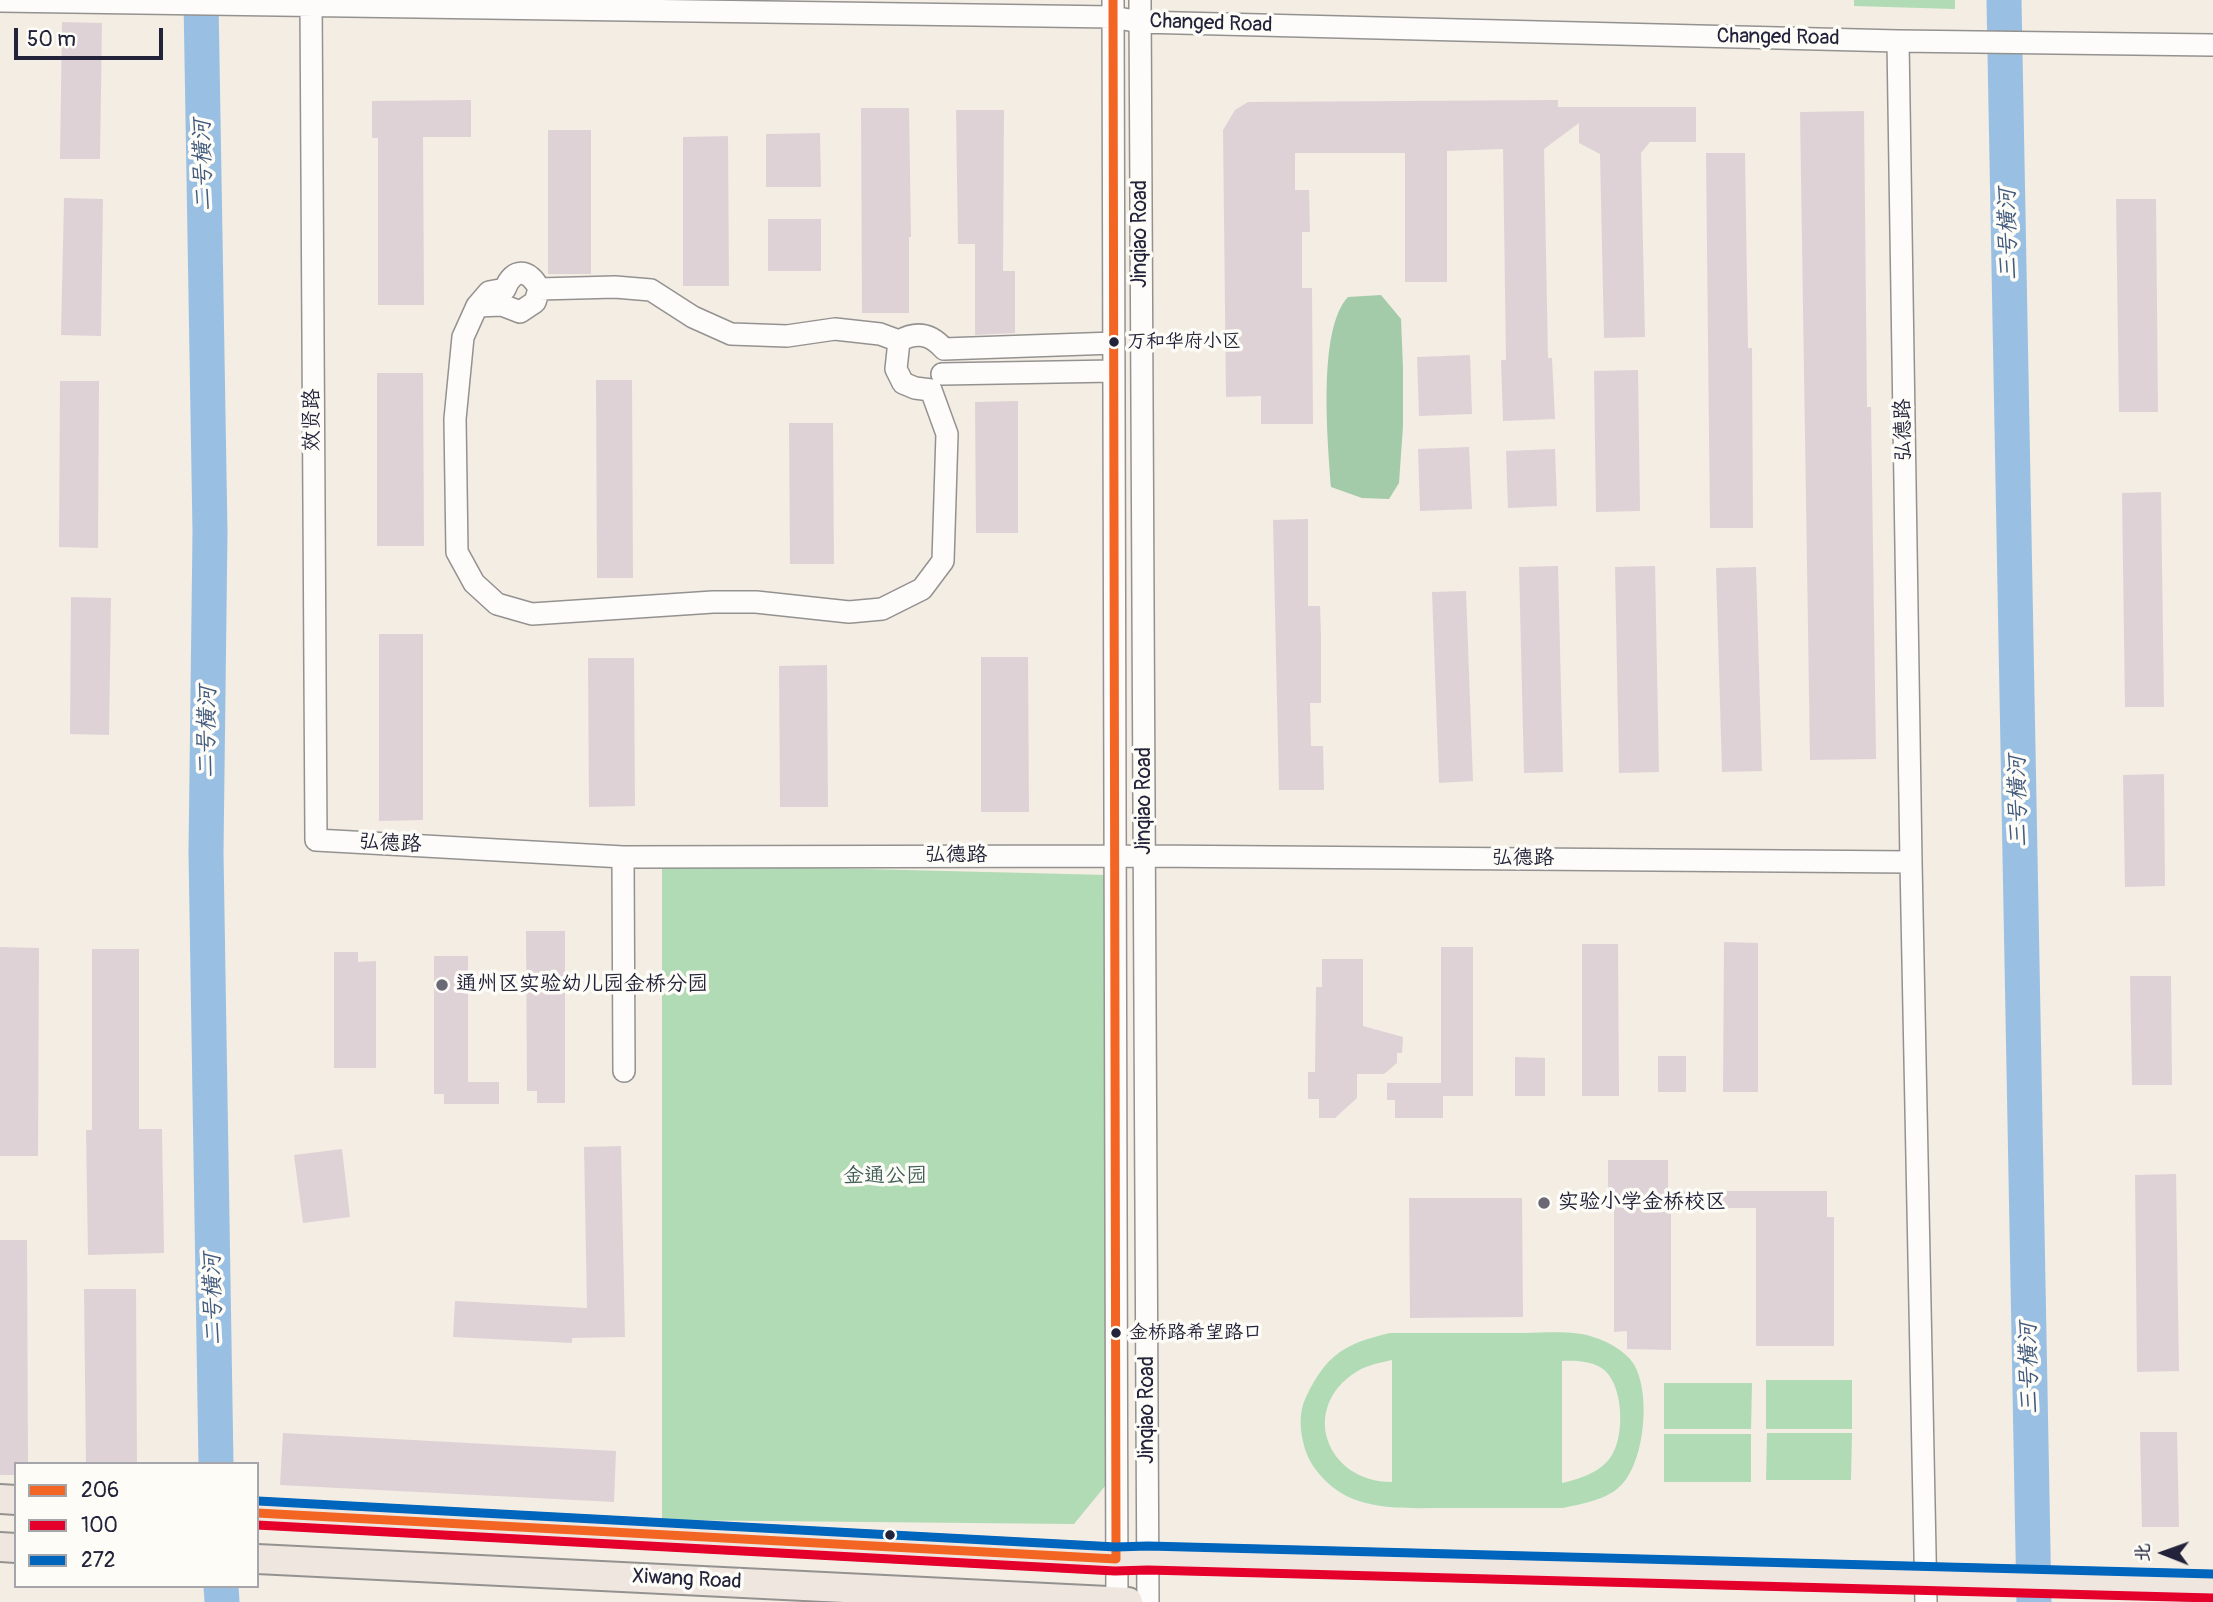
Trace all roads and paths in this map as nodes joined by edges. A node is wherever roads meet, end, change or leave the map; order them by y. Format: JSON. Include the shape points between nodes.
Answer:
{"nodes":[{"id":1,"x":1140,"y":0,"type":"edge"},
{"id":2,"x":0,"y":1,"type":"edge"},
{"id":3,"x":311,"y":2,"type":"edge"},
{"id":4,"x":1113,"y":8,"type":"edge"},
{"id":5,"x":1140,"y":22,"type":"junction"},
{"id":6,"x":1898,"y":41,"type":"junction"},
{"id":7,"x":2213,"y":45,"type":"edge"},
{"id":8,"x":540,"y":289,"type":"junction"},
{"id":9,"x":477,"y":306,"type":"junction"},
{"id":10,"x":899,"y":341,"type":"junction"},
{"id":11,"x":1114,"y":343,"type":"junction"},
{"id":12,"x":944,"y":349,"type":"junction"},
{"id":13,"x":1114,"y":371,"type":"junction"},
{"id":14,"x":936,"y":382,"type":"junction"},
{"id":15,"x":316,"y":840,"type":"joint"},
{"id":16,"x":1145,"y":856,"type":"junction"},
{"id":17,"x":624,"y":857,"type":"junction"},
{"id":18,"x":1911,"y":862,"type":"junction"},
{"id":19,"x":624,"y":1071,"type":"dead end"},
{"id":20,"x":259,"y":1513,"type":"edge"},
{"id":21,"x":1148,"y":1558,"type":"junction"},
{"id":22,"x":259,"y":1559,"type":"edge"},
{"id":23,"x":1116,"y":1559,"type":"junction"},
{"id":24,"x":2213,"y":1586,"type":"edge"},
{"id":25,"x":1122,"y":1601,"type":"edge"},
{"id":26,"x":1148,"y":1602,"type":"edge"},
{"id":27,"x":1926,"y":1602,"type":"edge"}],
"edges":[{"from":1,"to":5,"type":"street","name":"Jinqiao Road"},
{"from":2,"to":3,"type":"street","name":"Changed Road"},
{"from":3,"to":4,"type":"street","name":"Changed Road"},
{"from":3,"to":15,"type":"street","name":"效贤路"},
{"from":4,"to":5,"type":"street","name":"Changed Road"},
{"from":4,"to":11,"type":"street","name":"Jinqiao Road"},
{"from":5,"to":6,"type":"street","name":"Changed Road"},
{"from":5,"to":16,"type":"street","name":"Jinqiao Road"},
{"from":6,"to":7,"type":"street","name":"Changed Road"},
{"from":6,"to":18,"type":"street","name":"弘德路"},
{"from":8,"to":9,"type":"street","via":[[535,302],[520,313],[502,305]]},
{"from":8,"to":9,"type":"street","via":[[534,278],[519,274],[509,279],[505,289],[489,292]]},
{"from":8,"to":10,"type":"street","via":[[650,290],[732,334],[787,336],[835,329]]},
{"from":9,"to":14,"type":"street","via":[[463,337],[456,419],[457,552],[474,583],[497,604],[533,614],[713,602],[849,612],[882,609],[922,589],[943,561],[947,434]]},
{"from":10,"to":12,"type":"street","via":[[921,335],[935,338]]},
{"from":10,"to":14,"type":"street","via":[[896,369],[903,383],[915,388]]},
{"from":11,"to":12,"type":"street"},
{"from":11,"to":13,"type":"street","name":"Jinqiao Road"},
{"from":12,"to":14,"type":"street","via":[[945,362]]},
{"from":13,"to":14,"type":"street"},
{"from":13,"to":23,"type":"street","name":"Jinqiao Road"},
{"from":15,"to":17,"type":"street","name":"弘德路"},
{"from":16,"to":17,"type":"street","name":"弘德路"},
{"from":16,"to":18,"type":"street","name":"弘德路"},
{"from":16,"to":21,"type":"street","name":"Jinqiao Road"},
{"from":17,"to":19,"type":"street"},
{"from":18,"to":27,"type":"street"},
{"from":20,"to":23,"type":"main road","name":"Xiwang Road"},
{"from":21,"to":23,"type":"main road","name":"Xiwang Road"},
{"from":21,"to":24,"type":"main road","name":"Xiwang Road"},
{"from":21,"to":26,"type":"street","name":"Jinqiao Road"},
{"from":22,"to":25,"type":"main road","name":"Xiwang Road"},
{"from":23,"to":25,"type":"street","name":"Jinqiao Road"}]}
